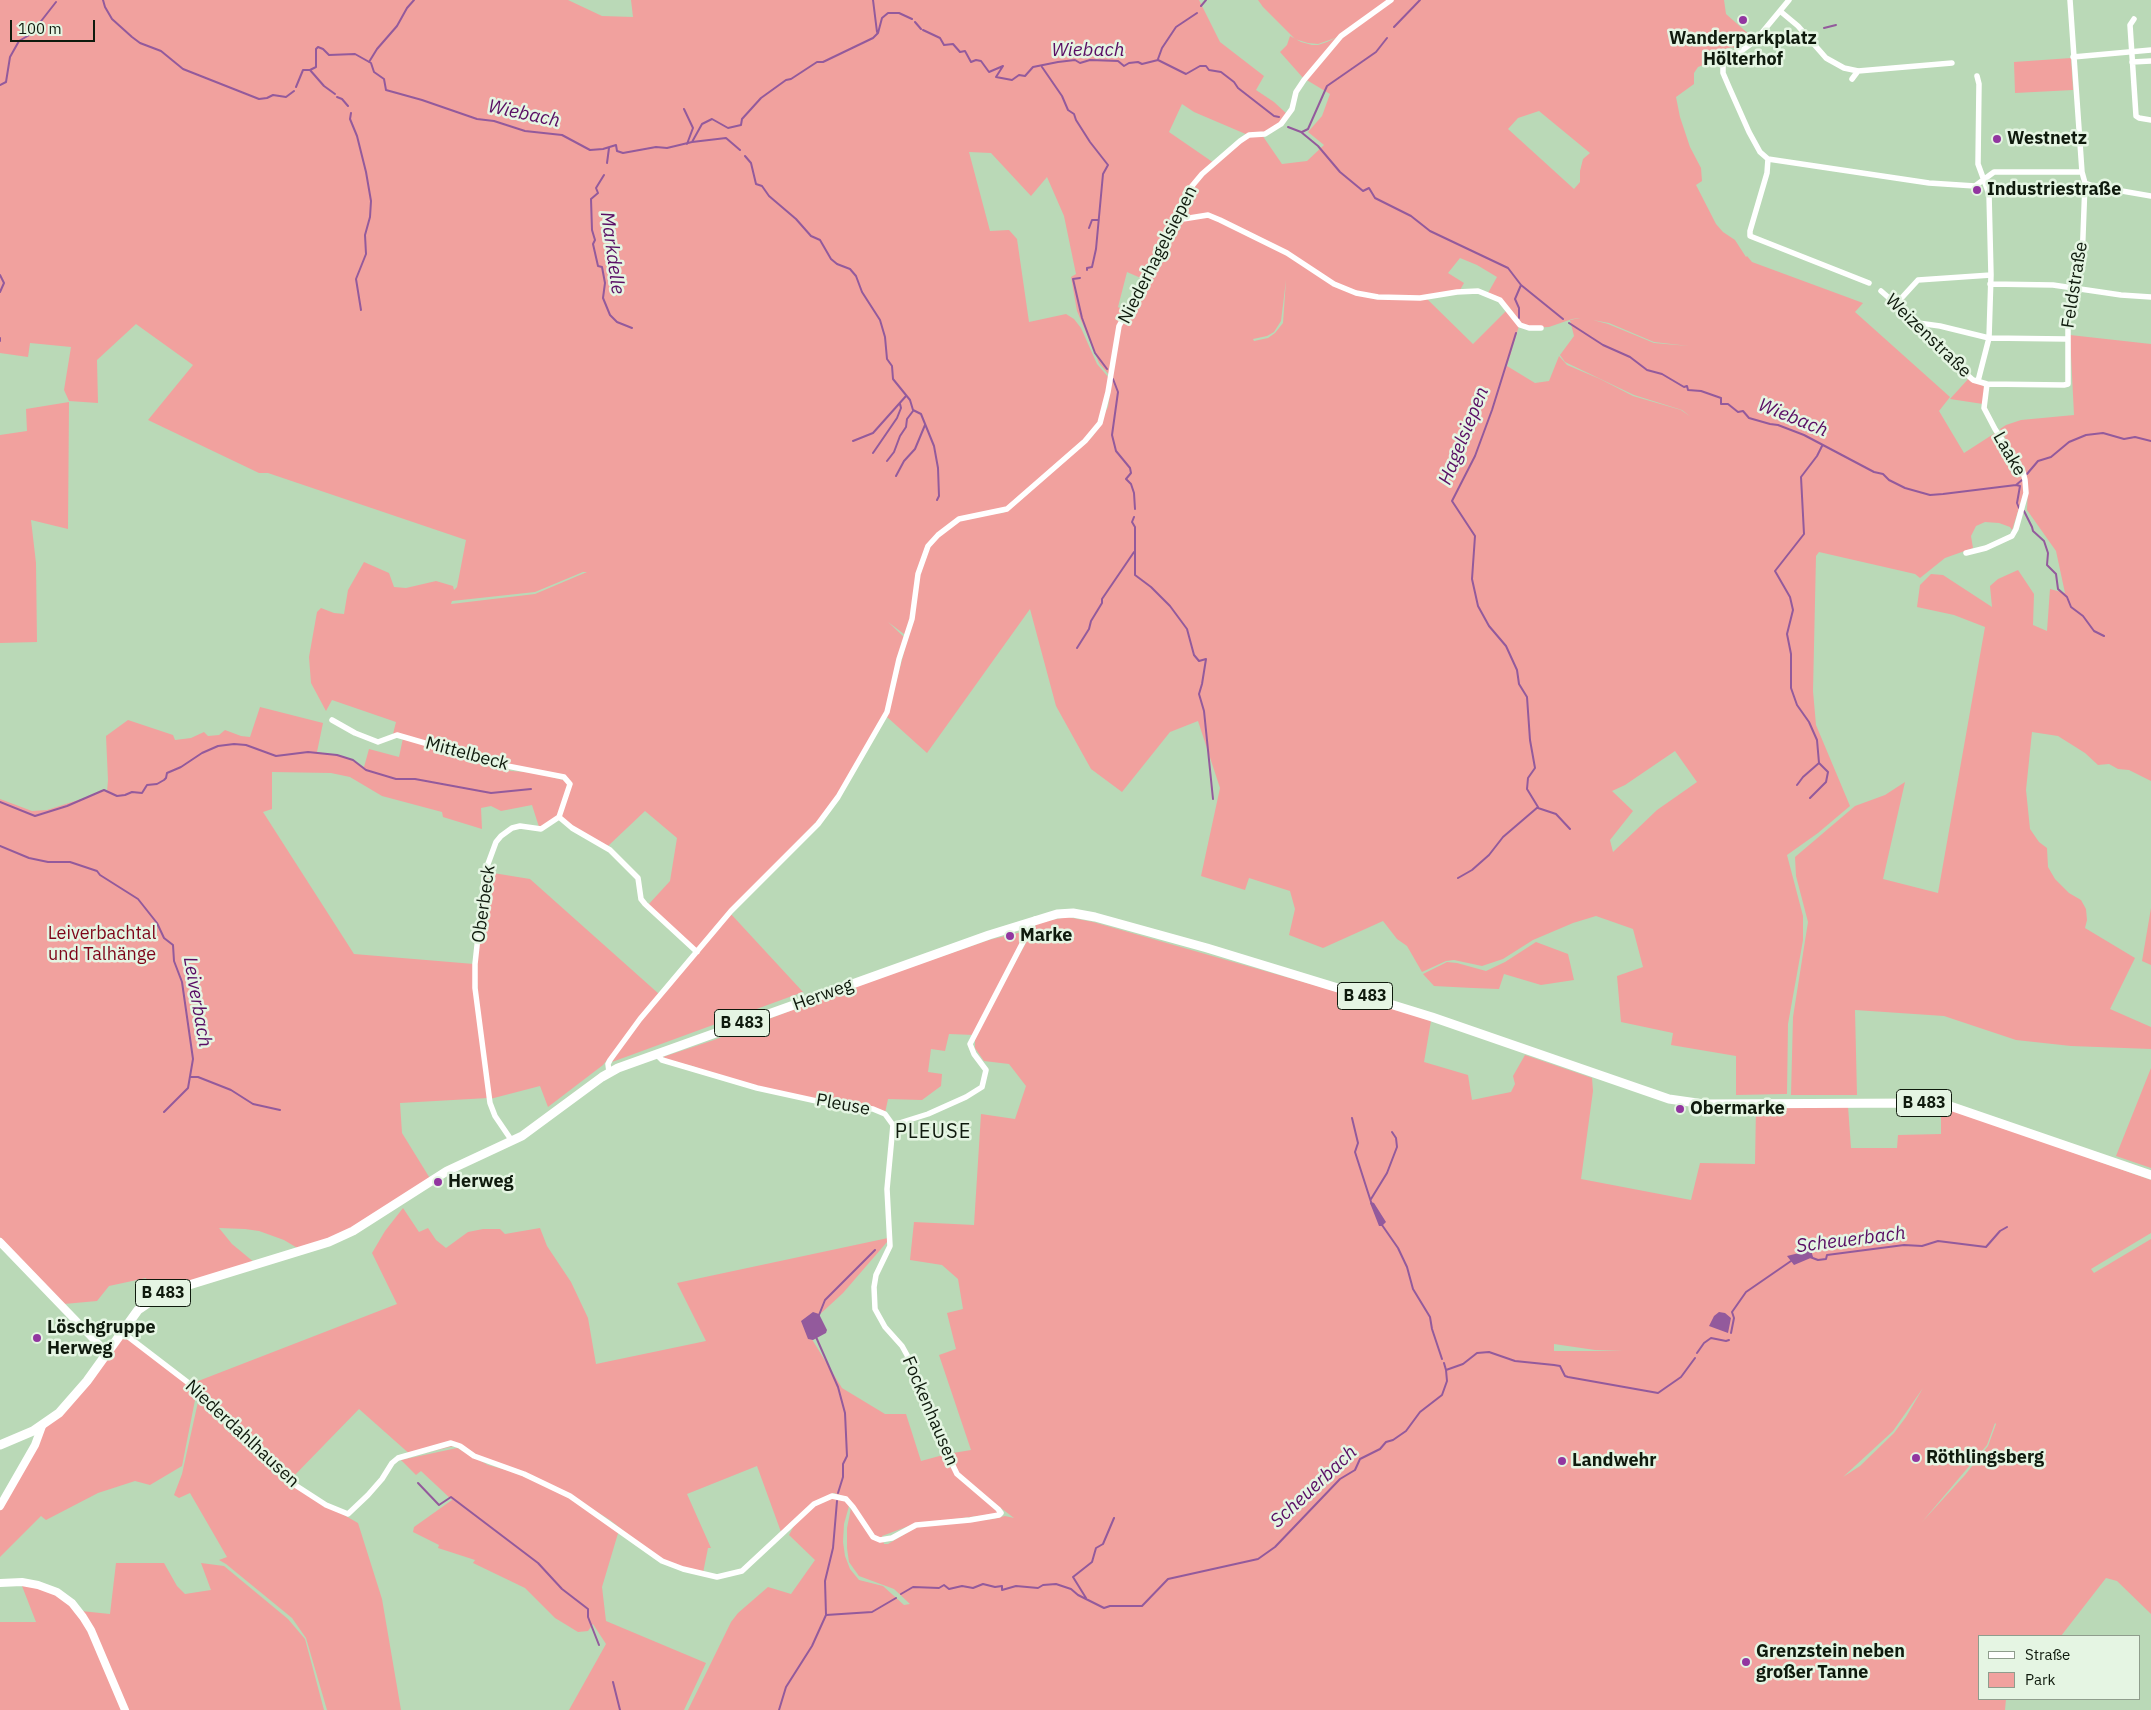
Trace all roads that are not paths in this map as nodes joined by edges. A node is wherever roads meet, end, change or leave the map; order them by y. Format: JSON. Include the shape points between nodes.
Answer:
{"nodes":[{"id":1,"x":1391,"y":0,"type":"edge"},
{"id":2,"x":1789,"y":0,"type":"edge"},
{"id":3,"x":2070,"y":0,"type":"edge"},
{"id":4,"x":1780,"y":11,"type":"junction"},
{"id":5,"x":2134,"y":19,"type":"dead end"},
{"id":6,"x":2151,"y":50,"type":"edge"},
{"id":7,"x":2132,"y":51,"type":"junction"},
{"id":8,"x":2073,"y":57,"type":"junction"},
{"id":9,"x":2151,"y":60,"type":"edge"},
{"id":10,"x":2132,"y":62,"type":"junction"},
{"id":11,"x":1952,"y":64,"type":"dead end"},
{"id":12,"x":1858,"y":71,"type":"junction"},
{"id":13,"x":1977,"y":76,"type":"dead end"},
{"id":14,"x":1852,"y":79,"type":"dead end"},
{"id":15,"x":2151,"y":120,"type":"edge"},
{"id":16,"x":1768,"y":159,"type":"junction"},
{"id":17,"x":2082,"y":172,"type":"junction"},
{"id":18,"x":1984,"y":179,"type":"junction"},
{"id":19,"x":2085,"y":183,"type":"junction"},
{"id":20,"x":2151,"y":196,"type":"edge"},
{"id":21,"x":1174,"y":218,"type":"junction"},
{"id":22,"x":1990,"y":275,"type":"junction"},
{"id":23,"x":1869,"y":283,"type":"dead end"},
{"id":24,"x":1990,"y":284,"type":"junction"},
{"id":25,"x":2075,"y":289,"type":"junction"},
{"id":26,"x":1881,"y":291,"type":"dead end"},
{"id":27,"x":2151,"y":297,"type":"edge"},
{"id":28,"x":1896,"y":304,"type":"junction"},
{"id":29,"x":1918,"y":323,"type":"junction"},
{"id":30,"x":1541,"y":328,"type":"dead end"},
{"id":31,"x":1989,"y":338,"type":"junction"},
{"id":32,"x":2066,"y":339,"type":"junction"},
{"id":33,"x":1978,"y":381,"type":"junction"},
{"id":34,"x":1987,"y":384,"type":"junction"},
{"id":35,"x":2064,"y":385,"type":"joint"},
{"id":36,"x":1966,"y":553,"type":"dead end"},
{"id":37,"x":332,"y":720,"type":"dead end"},
{"id":38,"x":560,"y":817,"type":"junction"},
{"id":39,"x":1035,"y":919,"type":"junction"},
{"id":40,"x":697,"y":952,"type":"junction"},
{"id":41,"x":656,"y":1054,"type":"junction"},
{"id":42,"x":609,"y":1072,"type":"junction"},
{"id":43,"x":893,"y":1125,"type":"junction"},
{"id":44,"x":512,"y":1141,"type":"junction"},
{"id":45,"x":2151,"y":1175,"type":"edge"},
{"id":46,"x":0,"y":1242,"type":"edge"},
{"id":47,"x":122,"y":1332,"type":"junction"},
{"id":48,"x":108,"y":1354,"type":"junction"},
{"id":49,"x":42,"y":1426,"type":"junction"},
{"id":50,"x":0,"y":1445,"type":"edge"},
{"id":51,"x":0,"y":1506,"type":"edge"},
{"id":52,"x":788,"y":1530,"type":"joint"},
{"id":53,"x":0,"y":1583,"type":"edge"},
{"id":54,"x":125,"y":1710,"type":"edge"}],
"edges":[{"from":1,"to":21,"type":"street","name":"Niederhagelsiepen","via":[[1341,36],[1298,88],[1292,109],[1284,121],[1265,134],[1244,138],[1202,174],[1186,192]]},
{"from":2,"to":4,"type":"street"},
{"from":3,"to":8,"type":"street"},
{"from":4,"to":12,"type":"street","via":[[1826,58],[1838,66]]},
{"from":4,"to":16,"type":"street","via":[[1755,41],[1723,64],[1729,87],[1749,132],[1760,152]]},
{"from":5,"to":7,"type":"street","via":[[2130,25]]},
{"from":6,"to":7,"type":"street"},
{"from":7,"to":8,"type":"street"},
{"from":7,"to":10,"type":"street"},
{"from":8,"to":17,"type":"street"},
{"from":9,"to":10,"type":"street"},
{"from":10,"to":15,"type":"street","via":[[2136,116]]},
{"from":11,"to":12,"type":"street"},
{"from":12,"to":14,"type":"street"},
{"from":13,"to":18,"type":"street","via":[[1978,164]]},
{"from":16,"to":18,"type":"street","via":[[1929,183],[1975,186]]},
{"from":16,"to":23,"type":"street","via":[[1750,236]]},
{"from":17,"to":18,"type":"street","via":[[1994,172]]},
{"from":17,"to":19,"type":"street","name":"Feldstraße"},
{"from":18,"to":22,"type":"street","via":[[1989,194]]},
{"from":19,"to":20,"type":"street"},
{"from":19,"to":25,"type":"street","name":"Feldstraße","via":[[2083,253]]},
{"from":21,"to":30,"type":"street","via":[[1214,217],[1287,253],[1334,284],[1359,294],[1420,298],[1478,291],[1500,300],[1520,325]]},
{"from":21,"to":40,"type":"street","name":"Niederhagelsiepen","via":[[1157,258],[1120,326],[1100,423],[1085,442],[1006,509],[959,519],[928,546],[918,574],[912,618],[881,725],[824,817],[736,905]]},
{"from":22,"to":24,"type":"street"},
{"from":22,"to":28,"type":"street","via":[[1918,280]]},
{"from":24,"to":25,"type":"street","via":[[2053,285]]},
{"from":24,"to":31,"type":"street"},
{"from":25,"to":27,"type":"street"},
{"from":25,"to":32,"type":"street","name":"Feldstraße"},
{"from":26,"to":28,"type":"street","name":"Weizenstraße"},
{"from":28,"to":29,"type":"street","name":"Weizenstraße"},
{"from":29,"to":31,"type":"street"},
{"from":29,"to":33,"type":"street","name":"Weizenstraße","via":[[1925,336]]},
{"from":31,"to":32,"type":"street"},
{"from":31,"to":33,"type":"street"},
{"from":32,"to":35,"type":"street","name":"Feldstraße","via":[[2069,380]]},
{"from":33,"to":34,"type":"street","name":"Weizenstraße"},
{"from":34,"to":35,"type":"street","name":"Weizenstraße"},
{"from":34,"to":36,"type":"street","name":"Laake","via":[[1984,408],[2020,466],[2026,493],[2016,529],[2008,538]]},
{"from":37,"to":38,"type":"street","name":"Mittelbeck","via":[[378,742],[397,735],[497,764],[564,777],[570,784]]},
{"from":38,"to":40,"type":"street","via":[[572,828],[610,850],[638,878],[645,904]]},
{"from":38,"to":44,"type":"street","name":"Oberbeck","via":[[541,829],[520,826],[505,832],[496,842],[485,872],[475,964],[477,1008],[490,1103]]},
{"from":39,"to":41,"type":"main road","name":"Herweg","number":"B 483"},
{"from":39,"to":43,"type":"street","name":"Pleuse","via":[[970,1044],[986,1070],[982,1087],[928,1114]]},
{"from":39,"to":45,"type":"main road","number":"B 483","via":[[1057,914],[1081,914],[1207,948],[1432,1017],[1669,1099],[1704,1104],[1931,1104],[1959,1108]]},
{"from":40,"to":42,"type":"street","name":"Niederhagelsiepen","via":[[629,1033],[608,1062]]},
{"from":41,"to":42,"type":"main road","name":"Herweg","number":"B 483"},
{"from":41,"to":43,"type":"street","name":"Pleuse","via":[[662,1060],[750,1086],[821,1102],[873,1109],[885,1114]]},
{"from":42,"to":44,"type":"main road","name":"Herweg","number":"B 483"},
{"from":43,"to":52,"type":"street","name":"Fockenhausen","via":[[887,1189],[890,1246],[876,1275],[875,1309],[907,1355],[957,1474],[1001,1513],[989,1518],[916,1525],[892,1538],[880,1540],[873,1537],[849,1502],[838,1496],[814,1504]]},
{"from":44,"to":47,"type":"main road","name":"Herweg","number":"B 483","via":[[447,1172],[353,1231],[163,1293],[138,1310]]},
{"from":46,"to":48,"type":"street"},
{"from":47,"to":48,"type":"main road","name":"Herweg","number":"B 483"},
{"from":47,"to":52,"type":"street","name":"Niederdahlhausen","via":[[199,1391],[292,1483],[326,1505],[348,1514],[398,1458],[451,1443],[474,1456],[524,1474],[570,1496],[662,1562],[683,1570],[718,1577],[742,1571]]},
{"from":48,"to":49,"type":"main road","name":"Herweg","number":"B 483","via":[[68,1405]]},
{"from":49,"to":50,"type":"main road","number":"B 483"},
{"from":49,"to":51,"type":"street","via":[[35,1445]]},
{"from":53,"to":54,"type":"street","via":[[38,1585],[57,1592],[72,1603],[91,1630]]}]}
